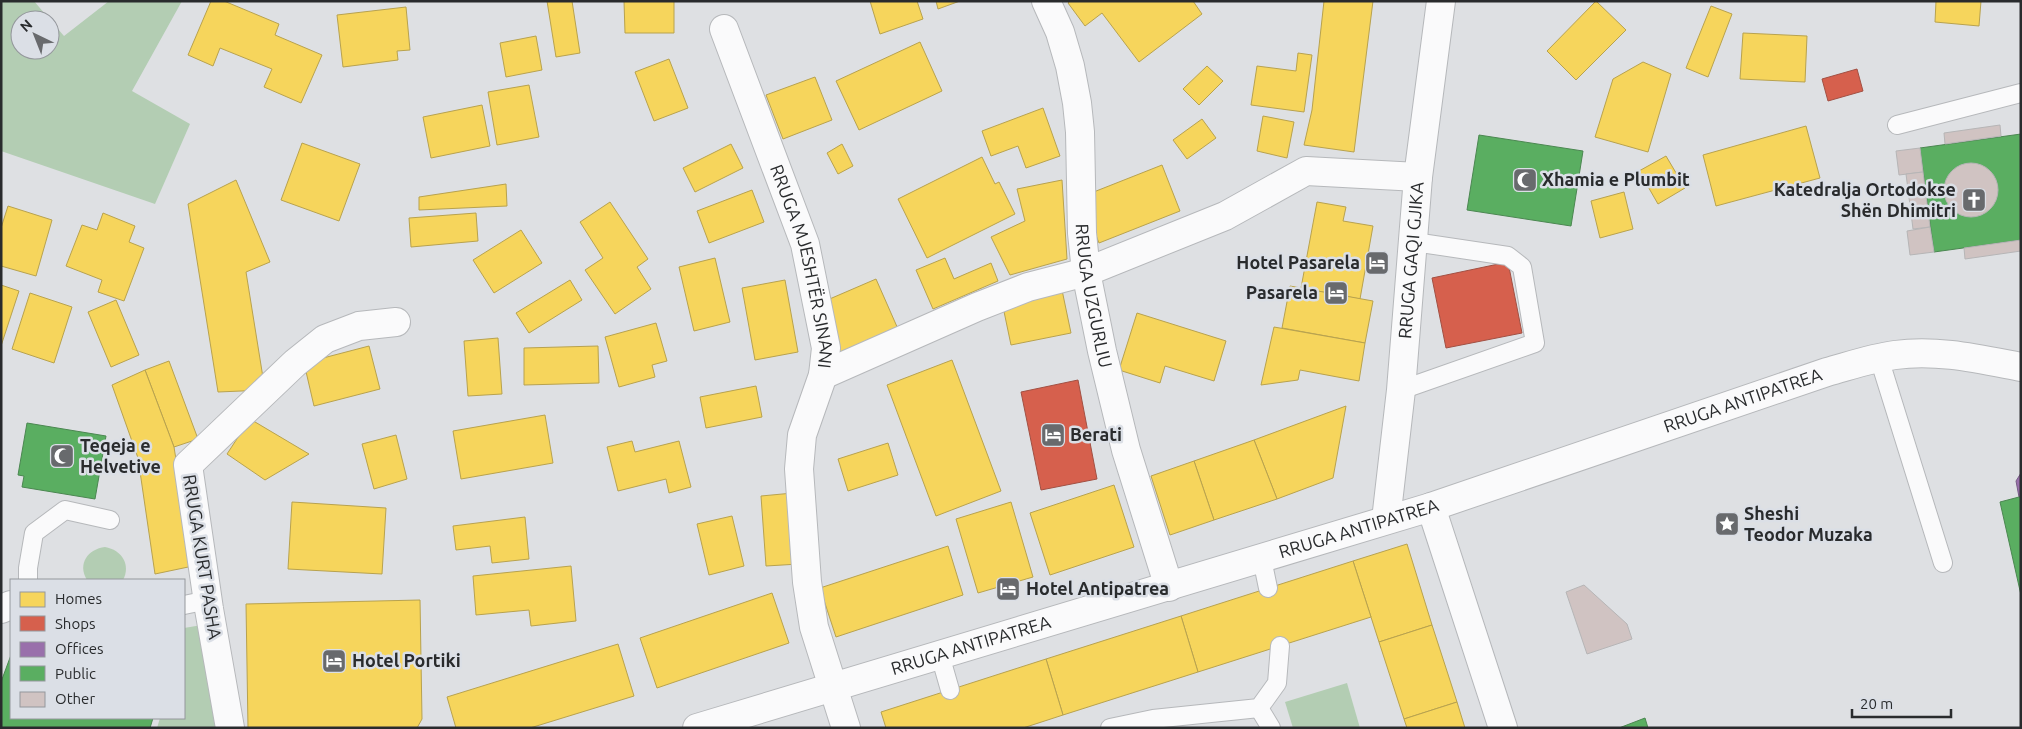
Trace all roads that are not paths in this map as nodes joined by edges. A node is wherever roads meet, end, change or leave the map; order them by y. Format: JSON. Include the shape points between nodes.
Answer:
{"nodes":[{"id":1,"x":1046,"y":1,"type":"edge"},
{"id":2,"x":1440,"y":1,"type":"edge"},
{"id":3,"x":724,"y":29,"type":"dead end"},
{"id":4,"x":2021,"y":93,"type":"edge"},
{"id":5,"x":1897,"y":125,"type":"dead end"},
{"id":6,"x":1418,"y":177,"type":"junction"},
{"id":7,"x":1414,"y":242,"type":"junction"},
{"id":8,"x":1086,"y":272,"type":"junction"},
{"id":9,"x":396,"y":322,"type":"dead end"},
{"id":10,"x":1879,"y":358,"type":"junction"},
{"id":11,"x":2021,"y":367,"type":"edge"},
{"id":12,"x":823,"y":375,"type":"junction"},
{"id":13,"x":1401,"y":390,"type":"junction"},
{"id":14,"x":1431,"y":507,"type":"junction"},
{"id":15,"x":110,"y":520,"type":"dead end"},
{"id":16,"x":1386,"y":520,"type":"junction"},
{"id":17,"x":1262,"y":558,"type":"junction"},
{"id":18,"x":1943,"y":563,"type":"dead end"},
{"id":19,"x":28,"y":579,"type":"edge"},
{"id":20,"x":1169,"y":587,"type":"junction"},
{"id":21,"x":1268,"y":588,"type":"dead end"},
{"id":22,"x":196,"y":602,"type":"edge"},
{"id":23,"x":1280,"y":646,"type":"dead end"},
{"id":24,"x":940,"y":655,"type":"junction"},
{"id":25,"x":834,"y":687,"type":"junction"},
{"id":26,"x":950,"y":690,"type":"dead end"},
{"id":27,"x":1259,"y":708,"type":"junction"},
{"id":28,"x":1177,"y":722,"type":"edge"},
{"id":29,"x":230,"y":728,"type":"edge"},
{"id":30,"x":697,"y":728,"type":"edge"},
{"id":31,"x":846,"y":728,"type":"edge"},
{"id":32,"x":1110,"y":728,"type":"edge"},
{"id":33,"x":1271,"y":728,"type":"edge"},
{"id":34,"x":1503,"y":728,"type":"edge"}],
"edges":[{"from":1,"to":8,"type":"street","name":"RRUGA UZGURLIU","via":[[1060,32],[1077,103]]},
{"from":2,"to":6,"type":"street","name":"RRUGA GAQI GJIKA"},
{"from":3,"to":12,"type":"street","name":"RRUGA MJESHTËR SINANI","via":[[806,244],[826,348]]},
{"from":4,"to":5,"type":"lane"},
{"from":6,"to":7,"type":"street","name":"RRUGA GAQI GJIKA"},
{"from":6,"to":8,"type":"street","via":[[1306,171],[1224,216]]},
{"from":7,"to":13,"type":"street","name":"RRUGA GAQI GJIKA"},
{"from":7,"to":13,"type":"lane","via":[[1508,256],[1522,267],[1535,343]]},
{"from":8,"to":12,"type":"street","via":[[1028,287],[994,300]]},
{"from":8,"to":20,"type":"street","name":"RRUGA UZGURLIU","via":[[1126,450]]},
{"from":9,"to":22,"type":"street","name":"RRUGA KURT PASHA","via":[[359,326],[326,339],[295,363],[188,465]]},
{"from":10,"to":11,"type":"street","name":"RRUGA ANTIPATREA","via":[[1949,354]]},
{"from":10,"to":14,"type":"street","name":"RRUGA ANTIPATREA","via":[[1827,372]]},
{"from":10,"to":18,"type":"lane"},
{"from":12,"to":25,"type":"street","name":"RRUGA MJESHTËR SINANI","via":[[802,435],[798,469],[814,627]]},
{"from":13,"to":16,"type":"street","name":"RRUGA GAQI GJIKA"},
{"from":14,"to":16,"type":"street","name":"RRUGA ANTIPATREA"},
{"from":14,"to":34,"type":"street"},
{"from":15,"to":19,"type":"lane","via":[[65,510],[34,533]]},
{"from":16,"to":17,"type":"street","name":"RRUGA ANTIPATREA"},
{"from":17,"to":20,"type":"street","name":"RRUGA ANTIPATREA"},
{"from":17,"to":21,"type":"lane"},
{"from":20,"to":24,"type":"street","name":"RRUGA ANTIPATREA"},
{"from":22,"to":29,"type":"street","name":"RRUGA KURT PASHA"},
{"from":23,"to":27,"type":"lane","via":[[1277,683]]},
{"from":24,"to":25,"type":"street","name":"RRUGA ANTIPATREA"},
{"from":24,"to":26,"type":"lane"},
{"from":25,"to":30,"type":"street","name":"RRUGA ANTIPATREA"},
{"from":25,"to":31,"type":"street","name":"RRUGA MJESHTËR SINANI"},
{"from":27,"to":28,"type":"lane"},
{"from":27,"to":33,"type":"lane"},
{"from":28,"to":32,"type":"lane","via":[[1153,719]]}]}
